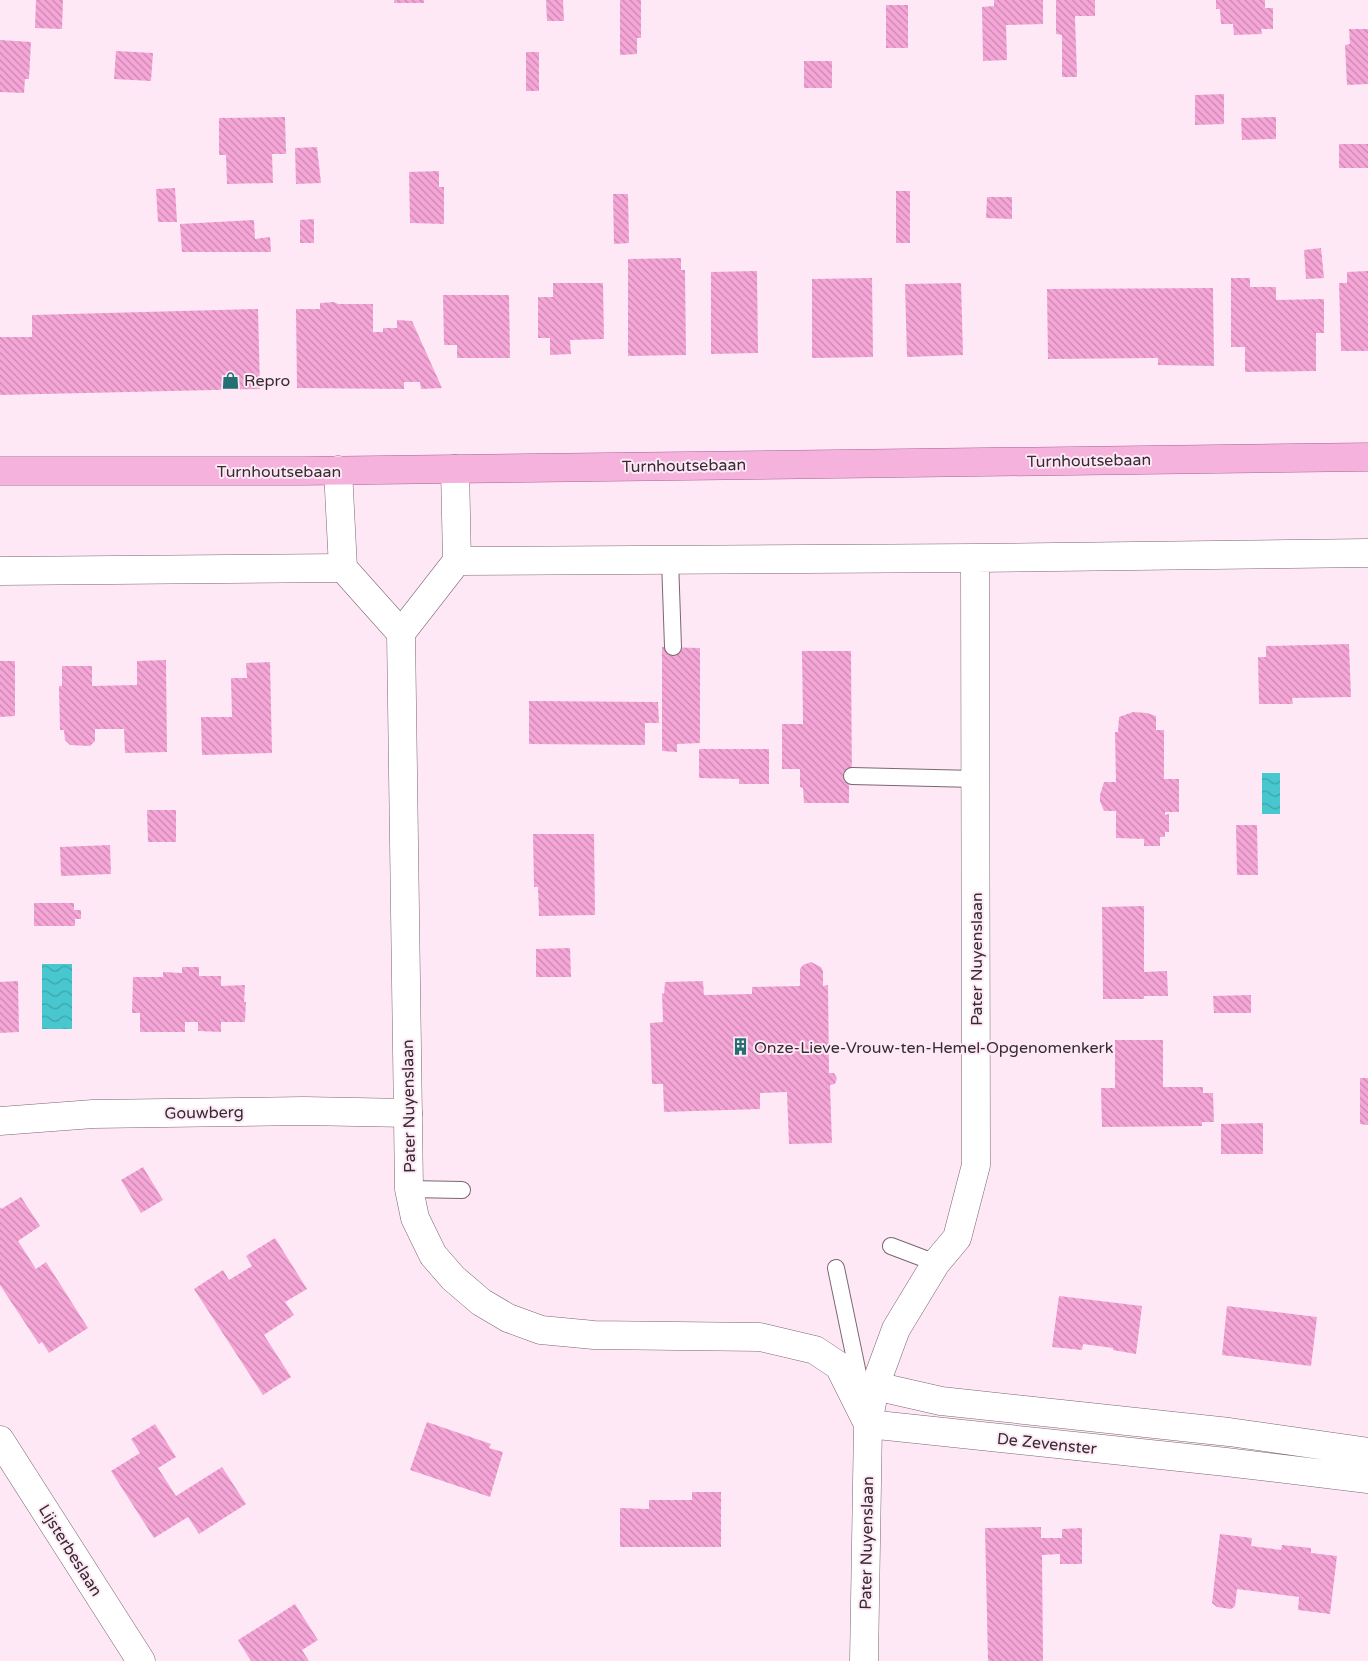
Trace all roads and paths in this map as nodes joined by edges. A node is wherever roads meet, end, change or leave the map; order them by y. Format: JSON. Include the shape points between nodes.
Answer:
{"nodes":[{"id":1,"x":1368,"y":457,"type":"edge"},
{"id":2,"x":455,"y":469,"type":"junction"},
{"id":3,"x":338,"y":470,"type":"junction"},
{"id":4,"x":0,"y":471,"type":"edge"},
{"id":5,"x":1368,"y":553,"type":"edge"},
{"id":6,"x":975,"y":558,"type":"junction"},
{"id":7,"x":670,"y":560,"type":"junction"},
{"id":8,"x":457,"y":561,"type":"junction"},
{"id":9,"x":343,"y":568,"type":"junction"},
{"id":10,"x":0,"y":571,"type":"edge"},
{"id":11,"x":402,"y":633,"type":"junction"},
{"id":12,"x":673,"y":648,"type":"dead end"},
{"id":13,"x":852,"y":776,"type":"dead end"},
{"id":14,"x":975,"y":779,"type":"junction"},
{"id":15,"x":408,"y":1113,"type":"junction"},
{"id":16,"x":0,"y":1121,"type":"edge"},
{"id":17,"x":410,"y":1189,"type":"junction"},
{"id":18,"x":462,"y":1190,"type":"dead end"},
{"id":19,"x":891,"y":1246,"type":"dead end"},
{"id":20,"x":936,"y":1263,"type":"junction"},
{"id":21,"x":836,"y":1268,"type":"dead end"},
{"id":22,"x":875,"y":1386,"type":"junction"},
{"id":23,"x":868,"y":1424,"type":"junction"},
{"id":24,"x":1229,"y":1432,"type":"junction"},
{"id":25,"x":0,"y":1440,"type":"edge"},
{"id":26,"x":1368,"y":1452,"type":"edge"},
{"id":27,"x":1226,"y":1462,"type":"junction"},
{"id":28,"x":1368,"y":1479,"type":"edge"},
{"id":29,"x":141,"y":1661,"type":"edge"},
{"id":30,"x":864,"y":1661,"type":"edge"}],
"edges":[{"from":1,"to":2,"type":"main road","name":"Turnhoutsebaan"},
{"from":2,"to":3,"type":"main road","name":"Turnhoutsebaan"},
{"from":2,"to":8,"type":"street"},
{"from":3,"to":4,"type":"main road","name":"Turnhoutsebaan"},
{"from":3,"to":9,"type":"street"},
{"from":5,"to":6,"type":"street"},
{"from":6,"to":7,"type":"street"},
{"from":6,"to":14,"type":"street","name":"Pater Nuyenslaan"},
{"from":7,"to":8,"type":"street"},
{"from":7,"to":12,"type":"lane"},
{"from":8,"to":11,"type":"street"},
{"from":9,"to":10,"type":"street"},
{"from":9,"to":11,"type":"street"},
{"from":11,"to":15,"type":"street","name":"Pater Nuyenslaan"},
{"from":13,"to":14,"type":"lane"},
{"from":14,"to":20,"type":"street","name":"Pater Nuyenslaan","via":[[976,1165],[957,1238]]},
{"from":15,"to":16,"type":"street","name":"Gouwberg","via":[[93,1114]]},
{"from":15,"to":17,"type":"street","name":"Pater Nuyenslaan"},
{"from":17,"to":18,"type":"lane"},
{"from":17,"to":23,"type":"street","name":"Pater Nuyenslaan","via":[[415,1218],[433,1255],[481,1302],[508,1318],[541,1330],[594,1335],[760,1337],[815,1350],[839,1366]]},
{"from":19,"to":20,"type":"lane"},
{"from":20,"to":22,"type":"street","name":"Pater Nuyenslaan","via":[[896,1329]]},
{"from":21,"to":23,"type":"lane"},
{"from":22,"to":23,"type":"street","name":"Pater Nuyenslaan"},
{"from":22,"to":24,"type":"street","name":"De Zevenster","via":[[941,1401]]},
{"from":23,"to":27,"type":"street","name":"De Zevenster"},
{"from":23,"to":30,"type":"street","name":"Pater Nuyenslaan"},
{"from":24,"to":26,"type":"street","name":"De Zevenster"},
{"from":24,"to":27,"type":"street"},
{"from":25,"to":29,"type":"street","name":"Lijsterbeslaan"},
{"from":27,"to":28,"type":"street","name":"De Zevenster"}]}
